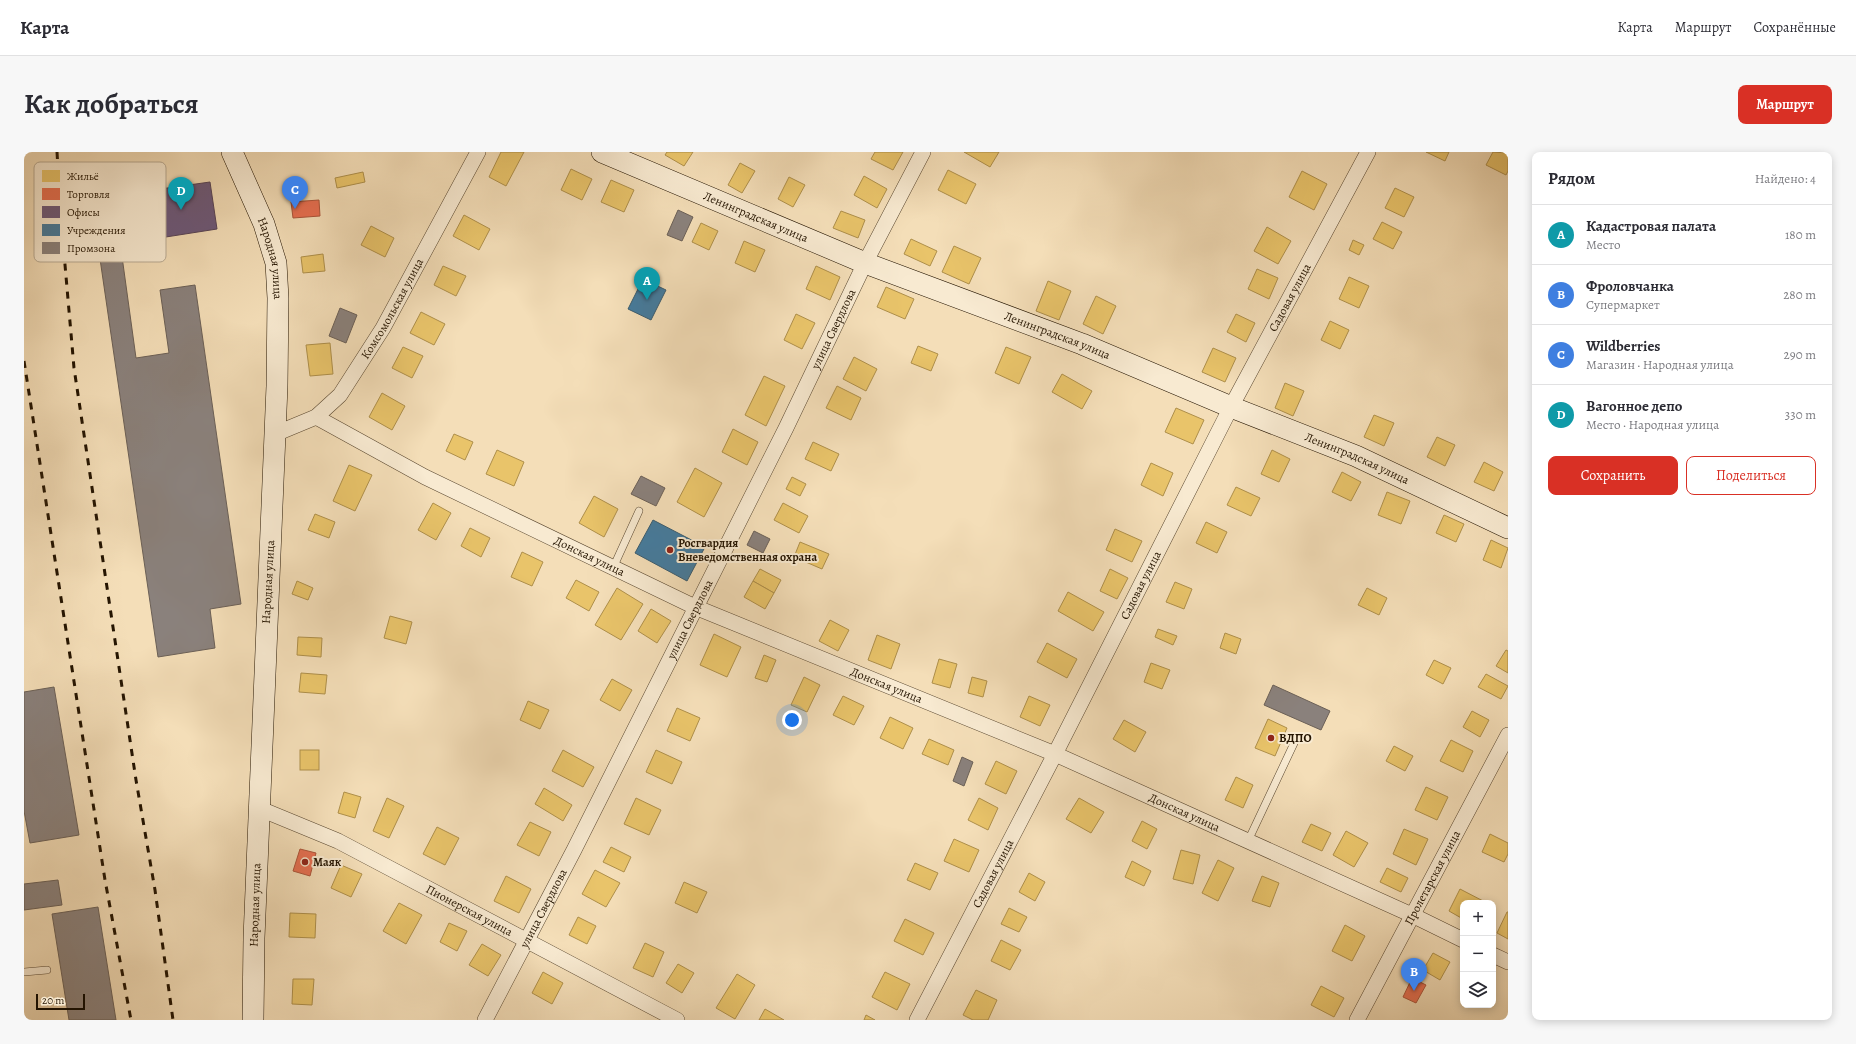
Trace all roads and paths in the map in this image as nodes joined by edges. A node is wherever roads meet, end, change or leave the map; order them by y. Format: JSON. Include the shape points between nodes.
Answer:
{"nodes":[{"id":1,"x":232,"y":152,"type":"edge"},
{"id":2,"x":478,"y":152,"type":"edge"},
{"id":3,"x":602,"y":152,"type":"edge"},
{"id":4,"x":923,"y":152,"type":"edge"},
{"id":5,"x":1368,"y":152,"type":"edge"},
{"id":6,"x":865,"y":263,"type":"junction"},
{"id":7,"x":1231,"y":407,"type":"junction"},
{"id":8,"x":316,"y":417,"type":"junction"},
{"id":9,"x":275,"y":434,"type":"junction"},
{"id":10,"x":639,"y":511,"type":"dead end"},
{"id":11,"x":1508,"y":528,"type":"edge"},
{"id":12,"x":613,"y":568,"type":"junction"},
{"id":13,"x":695,"y":607,"type":"junction"},
{"id":14,"x":1508,"y":735,"type":"edge"},
{"id":15,"x":1296,"y":739,"type":"dead end"},
{"id":16,"x":1055,"y":754,"type":"junction"},
{"id":17,"x":258,"y":808,"type":"junction"},
{"id":18,"x":1248,"y":841,"type":"junction"},
{"id":19,"x":1412,"y":915,"type":"junction"},
{"id":20,"x":1460,"y":939,"type":"edge"},
{"id":21,"x":526,"y":940,"type":"junction"},
{"id":22,"x":1496,"y":956,"type":"edge"},
{"id":23,"x":1508,"y":962,"type":"edge"},
{"id":24,"x":47,"y":970,"type":"dead end"},
{"id":25,"x":24,"y":972,"type":"edge"},
{"id":26,"x":254,"y":1020,"type":"edge"},
{"id":27,"x":485,"y":1020,"type":"edge"},
{"id":28,"x":677,"y":1020,"type":"edge"},
{"id":29,"x":917,"y":1020,"type":"edge"},
{"id":30,"x":1357,"y":1020,"type":"edge"}],
"edges":[{"from":1,"to":9,"type":"street","name":"Народная улица","via":[[264,224],[276,264],[278,298]]},
{"from":2,"to":8,"type":"street","name":"Комсомольская улица","via":[[383,328],[340,395]]},
{"from":3,"to":6,"type":"street","name":"Ленинградская улица"},
{"from":4,"to":6,"type":"street","name":"улица Свердлова"},
{"from":5,"to":7,"type":"street","name":"Садовая улица"},
{"from":6,"to":7,"type":"street","name":"Ленинградская улица","via":[[1082,344]]},
{"from":6,"to":13,"type":"street","name":"улица Свердлова","via":[[786,428]]},
{"from":7,"to":11,"type":"street","name":"Ленинградская улица","via":[[1356,456]]},
{"from":7,"to":16,"type":"street","name":"Садовая улица"},
{"from":8,"to":9,"type":"street","name":"Комсомольская улица"},
{"from":8,"to":12,"type":"street","name":"Донская улица","via":[[425,477]]},
{"from":9,"to":17,"type":"street","name":"Народная улица"},
{"from":10,"to":12,"type":"lane"},
{"from":12,"to":13,"type":"street","name":"Донская улица"},
{"from":13,"to":16,"type":"street","name":"Донская улица"},
{"from":13,"to":21,"type":"street","name":"улица Свердлова","via":[[574,850]]},
{"from":14,"to":19,"type":"street","name":"Пролетарская улица"},
{"from":15,"to":18,"type":"lane"},
{"from":16,"to":18,"type":"street","name":"Донская улица"},
{"from":16,"to":29,"type":"street","name":"Садовая улица"},
{"from":17,"to":21,"type":"street","name":"Пионерская улица","via":[[338,841]]},
{"from":17,"to":26,"type":"street","name":"Народная улица"},
{"from":18,"to":19,"type":"street","name":"Донская улица"},
{"from":19,"to":20,"type":"street","name":"Донская улица"},
{"from":19,"to":30,"type":"street","name":"Пролетарская улица"},
{"from":21,"to":27,"type":"street","name":"улица Свердлова"},
{"from":21,"to":28,"type":"street","name":"Пионерская улица"},
{"from":22,"to":23,"type":"street"},
{"from":24,"to":25,"type":"lane"}]}
